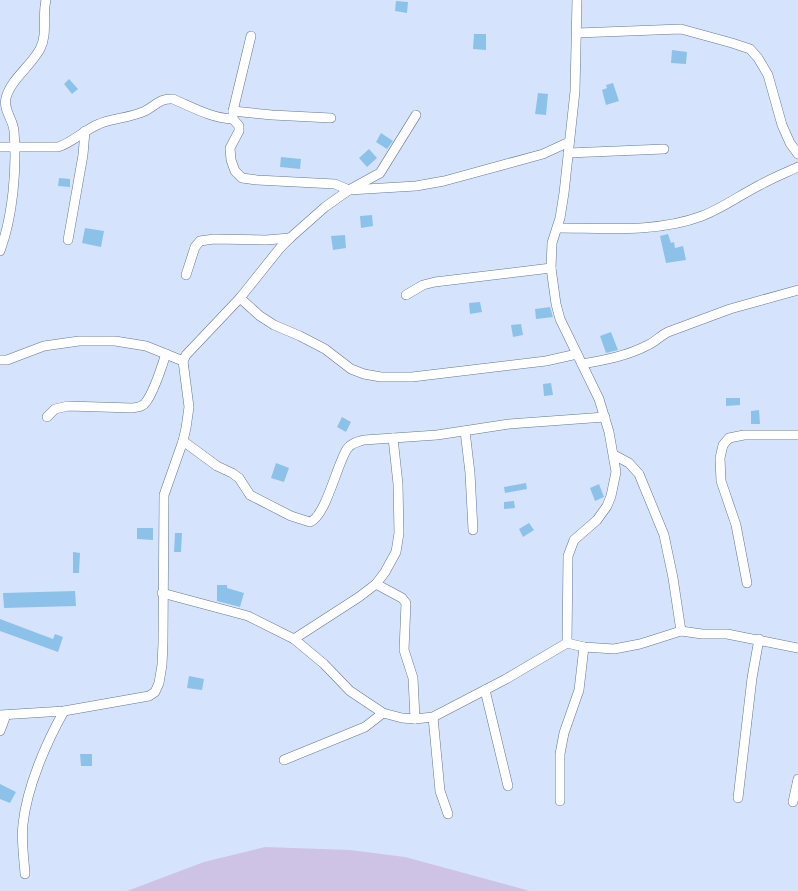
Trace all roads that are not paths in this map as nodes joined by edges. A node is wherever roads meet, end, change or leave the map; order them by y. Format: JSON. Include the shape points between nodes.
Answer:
{"nodes":[{"id":1,"x":46,"y":0,"type":"edge"},
{"id":2,"x":577,"y":0,"type":"edge"},
{"id":3,"x":577,"y":33,"type":"junction"},
{"id":4,"x":251,"y":36,"type":"dead end"},
{"id":5,"x":233,"y":115,"type":"junction"},
{"id":6,"x":416,"y":115,"type":"dead end"},
{"id":7,"x":331,"y":118,"type":"dead end"},
{"id":8,"x":85,"y":132,"type":"junction"},
{"id":9,"x":569,"y":142,"type":"junction"},
{"id":10,"x":0,"y":146,"type":"edge"},
{"id":11,"x":15,"y":146,"type":"junction"},
{"id":12,"x":664,"y":149,"type":"dead end"},
{"id":13,"x":568,"y":153,"type":"junction"},
{"id":14,"x":798,"y":154,"type":"edge"},
{"id":15,"x":798,"y":167,"type":"edge"},
{"id":16,"x":349,"y":190,"type":"junction"},
{"id":17,"x":557,"y":228,"type":"junction"},
{"id":18,"x":290,"y":238,"type":"junction"},
{"id":19,"x":68,"y":240,"type":"dead end"},
{"id":20,"x":0,"y":251,"type":"edge"},
{"id":21,"x":551,"y":268,"type":"junction"},
{"id":22,"x":186,"y":275,"type":"dead end"},
{"id":23,"x":798,"y":290,"type":"edge"},
{"id":24,"x":406,"y":295,"type":"dead end"},
{"id":25,"x":240,"y":298,"type":"junction"},
{"id":26,"x":166,"y":354,"type":"junction"},
{"id":27,"x":577,"y":354,"type":"junction"},
{"id":28,"x":0,"y":360,"type":"edge"},
{"id":29,"x":183,"y":361,"type":"junction"},
{"id":30,"x":582,"y":364,"type":"junction"},
{"id":31,"x":47,"y":417,"type":"dead end"},
{"id":32,"x":604,"y":417,"type":"junction"},
{"id":33,"x":465,"y":431,"type":"junction"},
{"id":34,"x":798,"y":435,"type":"edge"},
{"id":35,"x":393,"y":438,"type":"junction"},
{"id":36,"x":184,"y":441,"type":"junction"},
{"id":37,"x":614,"y":456,"type":"junction"},
{"id":38,"x":473,"y":530,"type":"dead end"},
{"id":39,"x":747,"y":583,"type":"dead end"},
{"id":40,"x":376,"y":584,"type":"junction"},
{"id":41,"x":162,"y":593,"type":"junction"},
{"id":42,"x":681,"y":631,"type":"junction"},
{"id":43,"x":294,"y":639,"type":"junction"},
{"id":44,"x":759,"y":639,"type":"junction"},
{"id":45,"x":567,"y":643,"type":"junction"},
{"id":46,"x":795,"y":645,"type":"edge"},
{"id":47,"x":584,"y":647,"type":"junction"},
{"id":48,"x":485,"y":690,"type":"junction"},
{"id":49,"x":64,"y":711,"type":"junction"},
{"id":50,"x":383,"y":713,"type":"junction"},
{"id":51,"x":3,"y":715,"type":"edge"},
{"id":52,"x":434,"y":717,"type":"junction"},
{"id":53,"x":415,"y":719,"type":"junction"},
{"id":54,"x":0,"y":731,"type":"edge"},
{"id":55,"x":284,"y":760,"type":"dead end"},
{"id":56,"x":798,"y":779,"type":"edge"},
{"id":57,"x":508,"y":786,"type":"dead end"},
{"id":58,"x":738,"y":798,"type":"dead end"},
{"id":59,"x":560,"y":801,"type":"dead end"},
{"id":60,"x":793,"y":802,"type":"dead end"},
{"id":61,"x":448,"y":814,"type":"dead end"},
{"id":62,"x":25,"y":874,"type":"dead end"}],
"edges":[{"from":1,"to":11,"type":"street","via":[[41,48],[12,85],[6,98]]},
{"from":2,"to":3,"type":"street"},
{"from":3,"to":9,"type":"street"},
{"from":3,"to":14,"type":"street","via":[[681,29],[750,50],[768,75],[782,125]]},
{"from":4,"to":5,"type":"street"},
{"from":5,"to":7,"type":"street"},
{"from":5,"to":8,"type":"street","via":[[216,117],[166,98],[145,111],[98,124]]},
{"from":5,"to":16,"type":"street","via":[[239,131],[230,148],[231,160],[242,178],[335,184]]},
{"from":6,"to":16,"type":"street","via":[[380,173]]},
{"from":8,"to":11,"type":"street","via":[[58,147]]},
{"from":8,"to":19,"type":"street"},
{"from":9,"to":13,"type":"street"},
{"from":9,"to":16,"type":"street","via":[[543,154],[444,181]]},
{"from":10,"to":11,"type":"street"},
{"from":11,"to":20,"type":"street","via":[[9,220]]},
{"from":12,"to":13,"type":"street"},
{"from":13,"to":17,"type":"street"},
{"from":15,"to":17,"type":"street","via":[[702,216],[681,223],[640,228]]},
{"from":16,"to":18,"type":"street"},
{"from":17,"to":21,"type":"street","via":[[552,243]]},
{"from":18,"to":22,"type":"street","via":[[200,241]]},
{"from":18,"to":25,"type":"street"},
{"from":21,"to":24,"type":"street","via":[[435,282]]},
{"from":21,"to":27,"type":"street","via":[[560,319]]},
{"from":23,"to":30,"type":"street","via":[[730,309],[668,332],[650,344],[615,358]]},
{"from":25,"to":27,"type":"street","via":[[274,325],[325,350],[351,369],[381,377],[412,377]]},
{"from":25,"to":29,"type":"street"},
{"from":26,"to":28,"type":"street","via":[[146,346],[115,341],[79,341],[44,346]]},
{"from":26,"to":29,"type":"street"},
{"from":26,"to":31,"type":"street","via":[[150,396],[141,406],[68,406],[55,409]]},
{"from":27,"to":30,"type":"street"},
{"from":29,"to":36,"type":"street","via":[[189,407]]},
{"from":30,"to":32,"type":"street"},
{"from":32,"to":33,"type":"street","via":[[509,424]]},
{"from":32,"to":37,"type":"street"},
{"from":33,"to":35,"type":"street"},
{"from":33,"to":38,"type":"street"},
{"from":34,"to":39,"type":"street","via":[[744,435],[729,438],[723,445],[721,480],[736,525]]},
{"from":35,"to":36,"type":"street","via":[[364,440],[347,449],[316,518],[307,522],[250,495],[240,478],[217,466]]},
{"from":35,"to":40,"type":"street","via":[[399,533],[396,552]]},
{"from":36,"to":41,"type":"street","via":[[164,495]]},
{"from":37,"to":42,"type":"street","via":[[629,463],[639,474],[664,535]]},
{"from":37,"to":45,"type":"street","via":[[616,472],[607,506],[597,520],[574,540],[568,556]]},
{"from":40,"to":43,"type":"street"},
{"from":40,"to":53,"type":"street","via":[[406,603],[404,650],[413,678]]},
{"from":41,"to":43,"type":"street","via":[[248,616]]},
{"from":41,"to":49,"type":"street","via":[[162,665],[155,692],[149,696]]},
{"from":42,"to":44,"type":"street"},
{"from":42,"to":47,"type":"street","via":[[648,642],[614,648]]},
{"from":43,"to":50,"type":"street","via":[[350,691]]},
{"from":44,"to":46,"type":"street"},
{"from":44,"to":58,"type":"street"},
{"from":45,"to":47,"type":"street"},
{"from":45,"to":48,"type":"street"},
{"from":47,"to":59,"type":"street","via":[[578,690],[560,754]]},
{"from":48,"to":52,"type":"street"},
{"from":48,"to":57,"type":"street"},
{"from":49,"to":51,"type":"street"},
{"from":49,"to":62,"type":"street","via":[[44,751],[26,805],[22,826]]},
{"from":50,"to":53,"type":"street"},
{"from":50,"to":55,"type":"street","via":[[365,727]]},
{"from":51,"to":54,"type":"street"},
{"from":52,"to":53,"type":"street"},
{"from":52,"to":61,"type":"street","via":[[439,784]]},
{"from":56,"to":60,"type":"street"}]}
